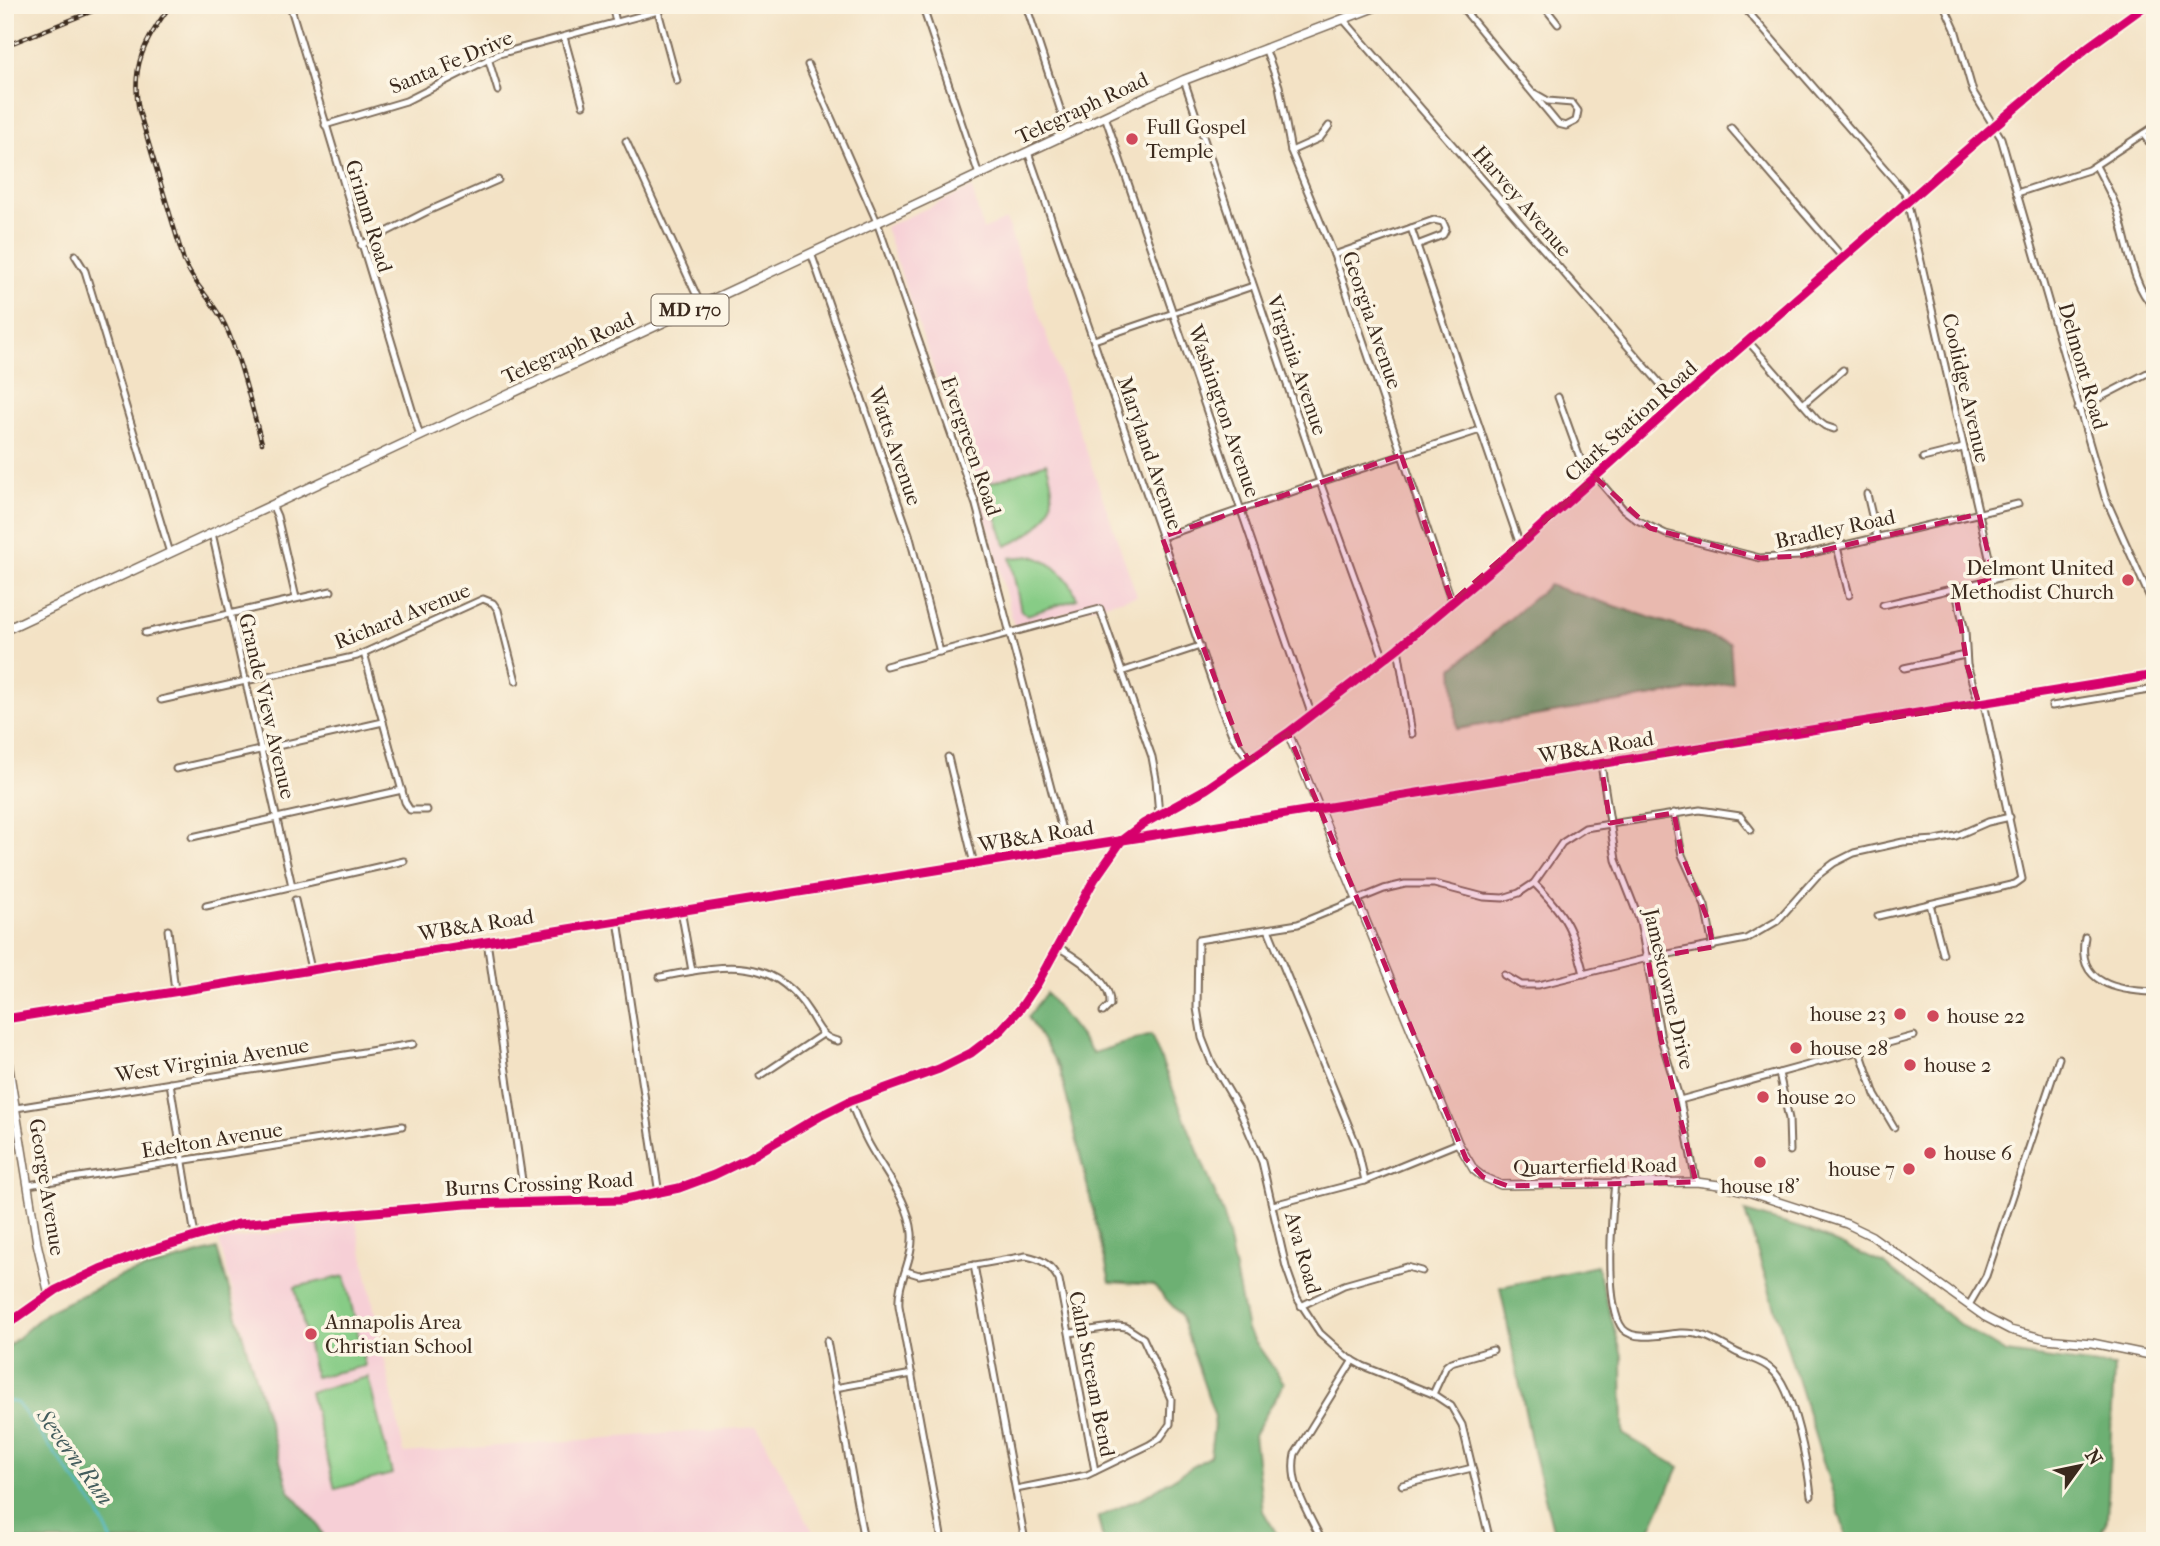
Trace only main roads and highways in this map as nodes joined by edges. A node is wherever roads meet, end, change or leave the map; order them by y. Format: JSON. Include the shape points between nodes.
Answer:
{"nodes":[{"id":1,"x":1380,"y":5,"type":"edge"},
{"id":2,"x":5,"y":630,"type":"edge"}],
"edges":[{"from":1,"to":2,"type":"main road","name":"Telegraph Road","number":"MD 170","via":[[1184,80]]}]}
